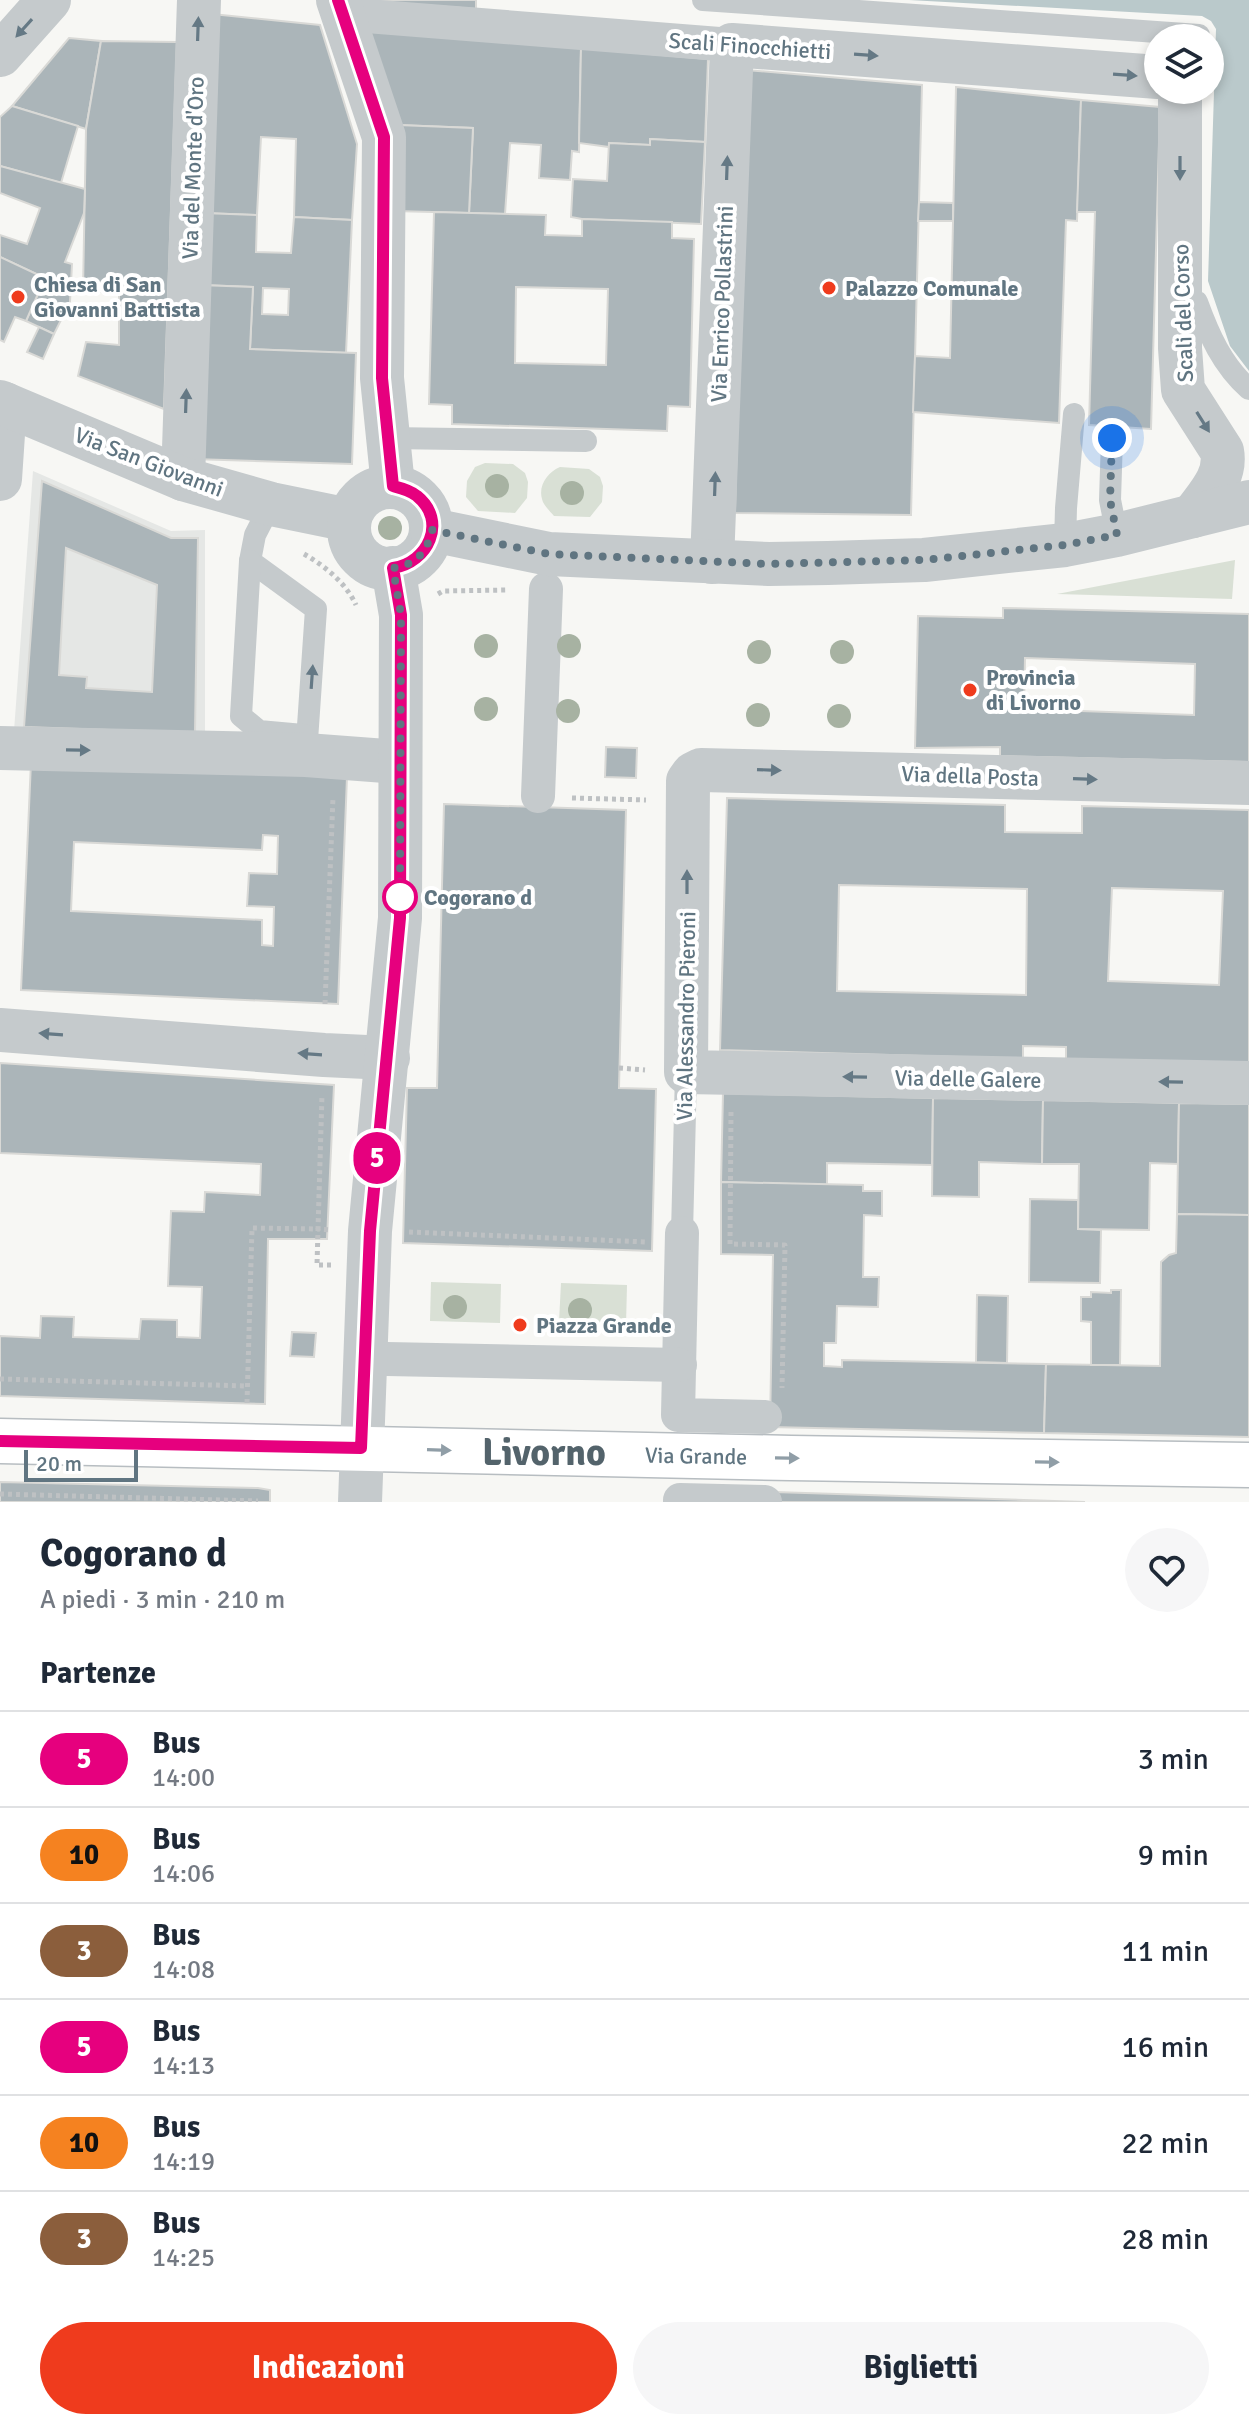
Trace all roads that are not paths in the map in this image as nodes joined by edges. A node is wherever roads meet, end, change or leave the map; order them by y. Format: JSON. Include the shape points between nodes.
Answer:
{"nodes":[{"id":1,"x":49,"y":0,"type":"edge"},
{"id":2,"x":199,"y":0,"type":"edge"},
{"id":3,"x":703,"y":0,"type":"edge"},
{"id":4,"x":734,"y":2,"type":"edge"},
{"id":5,"x":340,"y":7,"type":"edge"},
{"id":6,"x":494,"y":13,"type":"edge"},
{"id":7,"x":1144,"y":31,"type":"edge"},
{"id":8,"x":732,"y":45,"type":"junction"},
{"id":9,"x":0,"y":55,"type":"edge"},
{"id":10,"x":1144,"y":76,"type":"edge"},
{"id":11,"x":1180,"y":104,"type":"edge"},
{"id":12,"x":1180,"y":301,"type":"junction"},
{"id":13,"x":1249,"y":389,"type":"edge"},
{"id":14,"x":3,"y":403,"type":"edge"},
{"id":15,"x":1074,"y":414,"type":"dead end"},
{"id":16,"x":388,"y":438,"type":"junction"},
{"id":17,"x":1112,"y":438,"type":"dead end"},
{"id":18,"x":586,"y":441,"type":"dead end"},
{"id":19,"x":0,"y":479,"type":"edge"},
{"id":20,"x":183,"y":479,"type":"junction"},
{"id":21,"x":393,"y":486,"type":"junction"},
{"id":22,"x":1249,"y":502,"type":"edge"},
{"id":23,"x":271,"y":504,"type":"junction"},
{"id":24,"x":1193,"y":516,"type":"junction"},
{"id":25,"x":349,"y":520,"type":"junction"},
{"id":26,"x":432,"y":530,"type":"junction"},
{"id":27,"x":1117,"y":535,"type":"junction"},
{"id":28,"x":1065,"y":545,"type":"junction"},
{"id":29,"x":250,"y":561,"type":"junction"},
{"id":30,"x":712,"y":562,"type":"junction"},
{"id":31,"x":393,"y":568,"type":"junction"},
{"id":32,"x":546,"y":589,"type":"road end"},
{"id":33,"x":307,"y":745,"type":"junction"},
{"id":34,"x":0,"y":748,"type":"edge"},
{"id":35,"x":399,"y":762,"type":"junction"},
{"id":36,"x":1249,"y":783,"type":"edge"},
{"id":37,"x":690,"y":788,"type":"joint"},
{"id":38,"x":538,"y":796,"type":"road end"},
{"id":39,"x":0,"y":1030,"type":"edge"},
{"id":40,"x":388,"y":1058,"type":"junction"},
{"id":41,"x":686,"y":1072,"type":"junction"},
{"id":42,"x":1249,"y":1083,"type":"edge"},
{"id":43,"x":672,"y":1245,"type":"joint"},
{"id":44,"x":387,"y":1359,"type":"dead end"},
{"id":45,"x":680,"y":1365,"type":"junction"},
{"id":46,"x":774,"y":1410,"type":"road end"},
{"id":47,"x":0,"y":1441,"type":"edge"},
{"id":48,"x":361,"y":1448,"type":"junction"},
{"id":49,"x":1249,"y":1465,"type":"edge"},
{"id":50,"x":360,"y":1502,"type":"edge"},
{"id":51,"x":680,"y":1502,"type":"edge"},
{"id":52,"x":765,"y":1502,"type":"edge"}],
"edges":[{"from":1,"to":9,"type":"street","one_way":true},
{"from":20,"to":2,"type":"street","name":"Via del Monte d'Oro","one_way":true},
{"from":3,"to":4,"type":"lane"},
{"from":4,"to":7,"type":"lane"},
{"from":4,"to":8,"type":"lane"},
{"from":5,"to":6,"type":"street","name":"Scali Finocchietti"},
{"from":5,"to":16,"type":"street","via":[[384,137],[382,378]]},
{"from":6,"to":8,"type":"street","name":"Scali Finocchietti"},
{"from":8,"to":10,"type":"street","name":"Scali Finocchietti","one_way":true},
{"from":30,"to":8,"type":"street","name":"Via Enrico Pollastrini","one_way":true},
{"from":11,"to":12,"type":"street","name":"Scali del Corso","one_way":true},
{"from":12,"to":13,"type":"lane","via":[[1197,302],[1219,354]]},
{"from":12,"to":24,"type":"street","name":"Scali del Corso","one_way":true,"via":[[1183,390],[1224,461],[1217,482]]},
{"from":14,"to":19,"type":"street"},
{"from":14,"to":20,"type":"street","name":"Via San Giovanni"},
{"from":15,"to":28,"type":"lane"},
{"from":16,"to":18,"type":"lane"},
{"from":16,"to":21,"type":"street"},
{"from":17,"to":27,"type":"lane","via":[[1110,500]]},
{"from":20,"to":23,"type":"street","name":"Via San Giovanni"},
{"from":21,"to":25,"type":"street","via":[[366,494]]},
{"from":21,"to":26,"type":"street","via":[[417,496]]},
{"from":22,"to":24,"type":"street"},
{"from":23,"to":25,"type":"street","name":"Via San Giovanni"},
{"from":23,"to":29,"type":"lane","via":[[255,535]]},
{"from":24,"to":27,"type":"street"},
{"from":25,"to":31,"type":"street","via":[[361,557]]},
{"from":26,"to":30,"type":"street","via":[[549,554]]},
{"from":26,"to":31,"type":"street","via":[[422,554]]},
{"from":27,"to":28,"type":"street"},
{"from":28,"to":30,"type":"street","via":[[924,560]]},
{"from":33,"to":29,"type":"lane","one_way":true,"via":[[316,609]]},
{"from":29,"to":33,"type":"lane","via":[[241,716],[259,731]]},
{"from":31,"to":35,"type":"street","via":[[401,615]]},
{"from":32,"to":38,"type":"street"},
{"from":34,"to":33,"type":"street","one_way":true},
{"from":33,"to":35,"type":"street"},
{"from":35,"to":40,"type":"street","via":[[400,918]]},
{"from":37,"to":36,"type":"street","name":"Via della Posta","one_way":true,"via":[[701,770]]},
{"from":41,"to":37,"type":"street","name":"Via Alessandro Pieroni","one_way":true},
{"from":40,"to":39,"type":"street","one_way":true},
{"from":40,"to":48,"type":"street","via":[[370,1231]]},
{"from":42,"to":41,"type":"street","name":"Via delle Galere","one_way":true},
{"from":41,"to":43,"type":"lane","name":"Via Alessandro Pieroni"},
{"from":43,"to":45,"type":"street"},
{"from":44,"to":45,"type":"street"},
{"from":45,"to":46,"type":"street","via":[[678,1415]]},
{"from":47,"to":48,"type":"main road","name":"Via Grande"},
{"from":48,"to":49,"type":"main road","name":"Via Grande","one_way":true},
{"from":48,"to":50,"type":"street"},
{"from":51,"to":52,"type":"street"}]}
